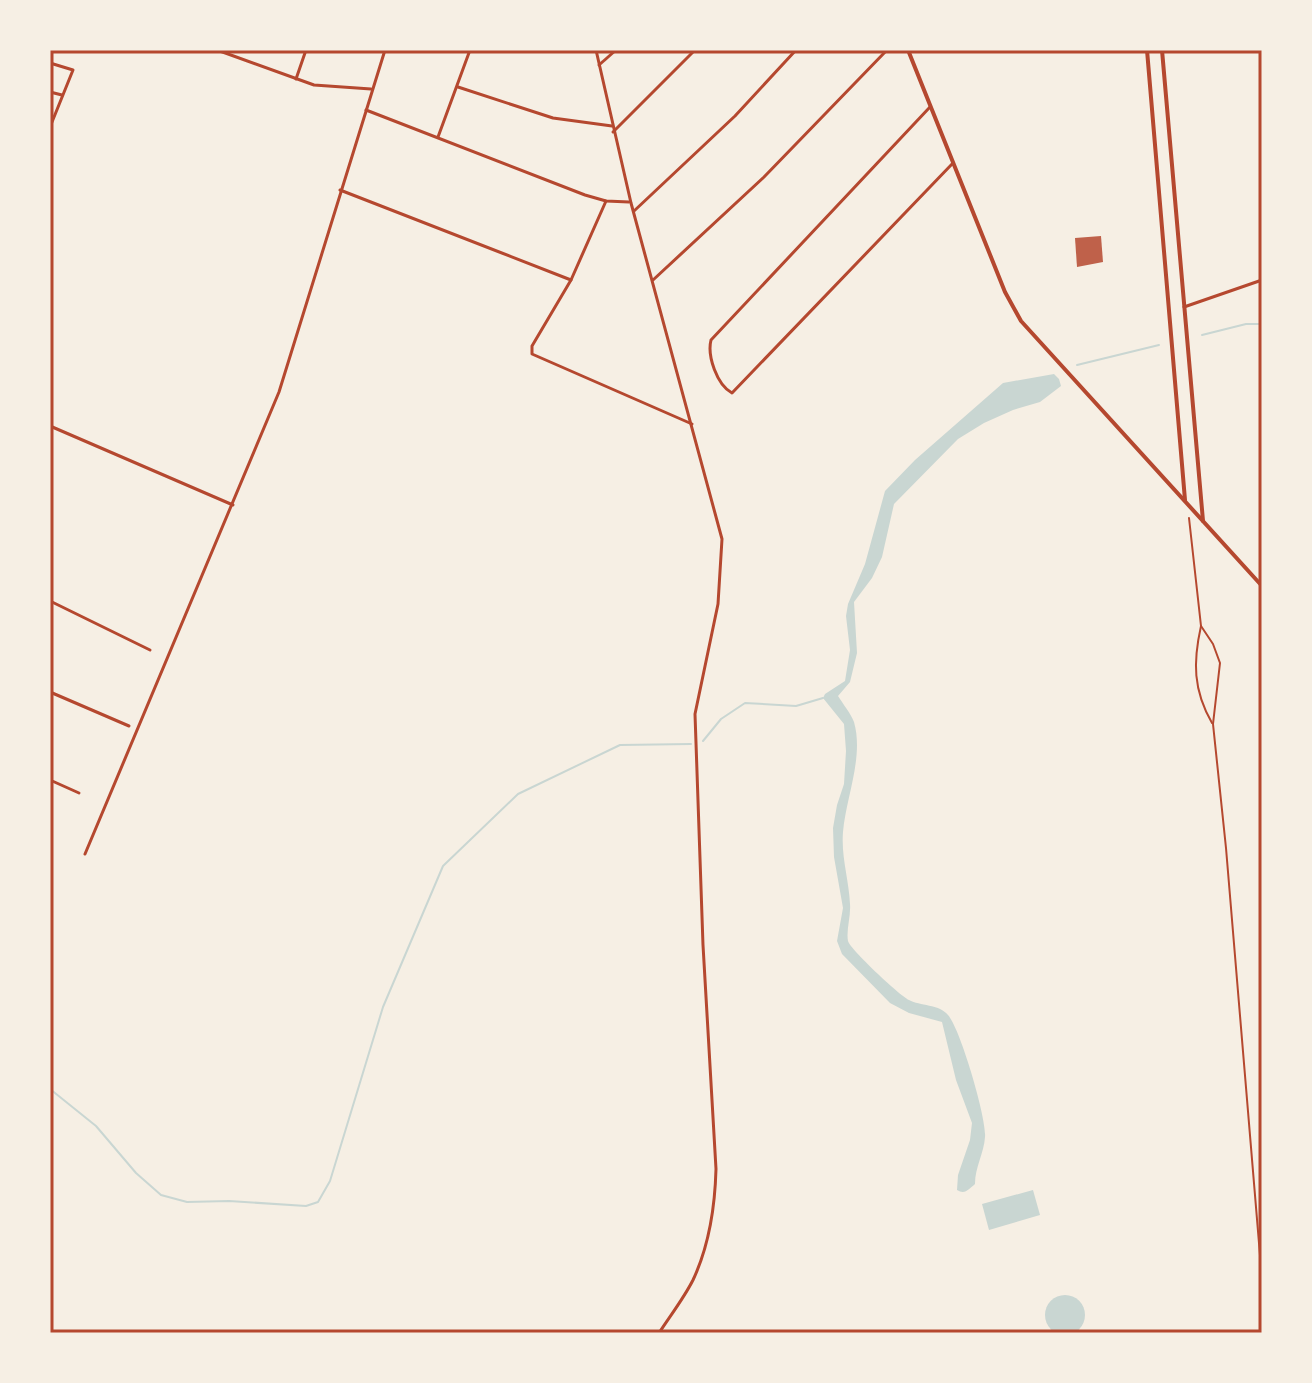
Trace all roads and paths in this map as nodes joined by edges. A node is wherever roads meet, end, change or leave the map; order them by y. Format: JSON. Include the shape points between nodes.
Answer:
{"nodes":[{"id":1,"x":52,"y":50,"type":"edge"},
{"id":2,"x":217,"y":50,"type":"edge"},
{"id":3,"x":306,"y":50,"type":"edge"},
{"id":4,"x":385,"y":50,"type":"edge"},
{"id":5,"x":470,"y":50,"type":"edge"},
{"id":6,"x":596,"y":50,"type":"edge"},
{"id":7,"x":616,"y":50,"type":"edge"},
{"id":8,"x":695,"y":50,"type":"edge"},
{"id":9,"x":796,"y":50,"type":"edge"},
{"id":10,"x":887,"y":50,"type":"edge"},
{"id":11,"x":908,"y":50,"type":"edge"},
{"id":12,"x":1147,"y":50,"type":"edge"},
{"id":13,"x":1162,"y":50,"type":"edge"},
{"id":14,"x":50,"y":57,"type":"edge"},
{"id":15,"x":50,"y":63,"type":"edge"},
{"id":16,"x":599,"y":65,"type":"junction"},
{"id":17,"x":296,"y":79,"type":"junction"},
{"id":18,"x":458,"y":87,"type":"junction"},
{"id":19,"x":371,"y":89,"type":"junction"},
{"id":20,"x":50,"y":92,"type":"edge"},
{"id":21,"x":62,"y":96,"type":"junction"},
{"id":22,"x":930,"y":107,"type":"junction"},
{"id":23,"x":366,"y":110,"type":"junction"},
{"id":24,"x":612,"y":126,"type":"junction"},
{"id":25,"x":50,"y":127,"type":"edge"},
{"id":26,"x":613,"y":132,"type":"junction"},
{"id":27,"x":438,"y":137,"type":"junction"},
{"id":28,"x":953,"y":163,"type":"junction"},
{"id":29,"x":340,"y":190,"type":"junction"},
{"id":30,"x":606,"y":201,"type":"junction"},
{"id":31,"x":631,"y":203,"type":"junction"},
{"id":32,"x":633,"y":212,"type":"junction"},
{"id":33,"x":571,"y":280,"type":"junction"},
{"id":34,"x":653,"y":280,"type":"junction"},
{"id":35,"x":1262,"y":280,"type":"edge"},
{"id":36,"x":1184,"y":307,"type":"junction"},
{"id":37,"x":692,"y":424,"type":"junction"},
{"id":38,"x":50,"y":426,"type":"edge"},
{"id":39,"x":1185,"y":502,"type":"junction"},
{"id":40,"x":233,"y":505,"type":"junction"},
{"id":41,"x":1189,"y":518,"type":"dead end"},
{"id":42,"x":1203,"y":521,"type":"junction"},
{"id":43,"x":1262,"y":586,"type":"edge"},
{"id":44,"x":50,"y":601,"type":"edge"},
{"id":45,"x":1201,"y":626,"type":"junction"},
{"id":46,"x":150,"y":650,"type":"dead end"},
{"id":47,"x":50,"y":692,"type":"edge"},
{"id":48,"x":1213,"y":724,"type":"junction"},
{"id":49,"x":129,"y":726,"type":"dead end"},
{"id":50,"x":50,"y":780,"type":"edge"},
{"id":51,"x":79,"y":793,"type":"dead end"},
{"id":52,"x":85,"y":854,"type":"dead end"},
{"id":53,"x":1262,"y":1279,"type":"edge"},
{"id":54,"x":659,"y":1333,"type":"edge"}],
"edges":[{"from":1,"to":14,"type":"street"},
{"from":2,"to":17,"type":"street"},
{"from":3,"to":17,"type":"street"},
{"from":4,"to":19,"type":"street"},
{"from":5,"to":18,"type":"street"},
{"from":6,"to":16,"type":"street"},
{"from":7,"to":16,"type":"street"},
{"from":8,"to":26,"type":"street"},
{"from":9,"to":32,"type":"street"},
{"from":10,"to":34,"type":"street","via":[[764,177]]},
{"from":11,"to":22,"type":"main road"},
{"from":12,"to":39,"type":"main road"},
{"from":13,"to":36,"type":"main road"},
{"from":15,"to":21,"type":"street","via":[[73,70]]},
{"from":16,"to":24,"type":"street"},
{"from":17,"to":19,"type":"street"},
{"from":18,"to":24,"type":"street","via":[[553,118]]},
{"from":18,"to":27,"type":"street"},
{"from":19,"to":23,"type":"street"},
{"from":20,"to":21,"type":"street"},
{"from":21,"to":25,"type":"street"},
{"from":22,"to":28,"type":"main road"},
{"from":22,"to":28,"type":"street","via":[[711,340],[712,360],[724,388],[732,393]]},
{"from":23,"to":27,"type":"street"},
{"from":23,"to":29,"type":"street"},
{"from":24,"to":26,"type":"street"},
{"from":26,"to":31,"type":"street"},
{"from":27,"to":30,"type":"street"},
{"from":28,"to":39,"type":"main road","via":[[1021,321]]},
{"from":29,"to":33,"type":"street"},
{"from":29,"to":40,"type":"street","via":[[279,392]]},
{"from":30,"to":31,"type":"street"},
{"from":30,"to":33,"type":"street"},
{"from":31,"to":32,"type":"street"},
{"from":32,"to":34,"type":"street"},
{"from":33,"to":37,"type":"street","via":[[532,346],[535,357]]},
{"from":34,"to":37,"type":"street"},
{"from":35,"to":36,"type":"street"},
{"from":36,"to":42,"type":"main road"},
{"from":37,"to":54,"type":"street","via":[[722,548],[718,604],[695,714],[715,1197],[698,1268]]},
{"from":38,"to":40,"type":"street"},
{"from":39,"to":42,"type":"main road"},
{"from":40,"to":52,"type":"street"},
{"from":41,"to":45,"type":"street"},
{"from":42,"to":43,"type":"main road"},
{"from":44,"to":46,"type":"street"},
{"from":45,"to":48,"type":"street","via":[[1194,670]]},
{"from":45,"to":48,"type":"street","via":[[1220,663]]},
{"from":47,"to":49,"type":"street"},
{"from":48,"to":53,"type":"street"},
{"from":50,"to":51,"type":"street"}]}
